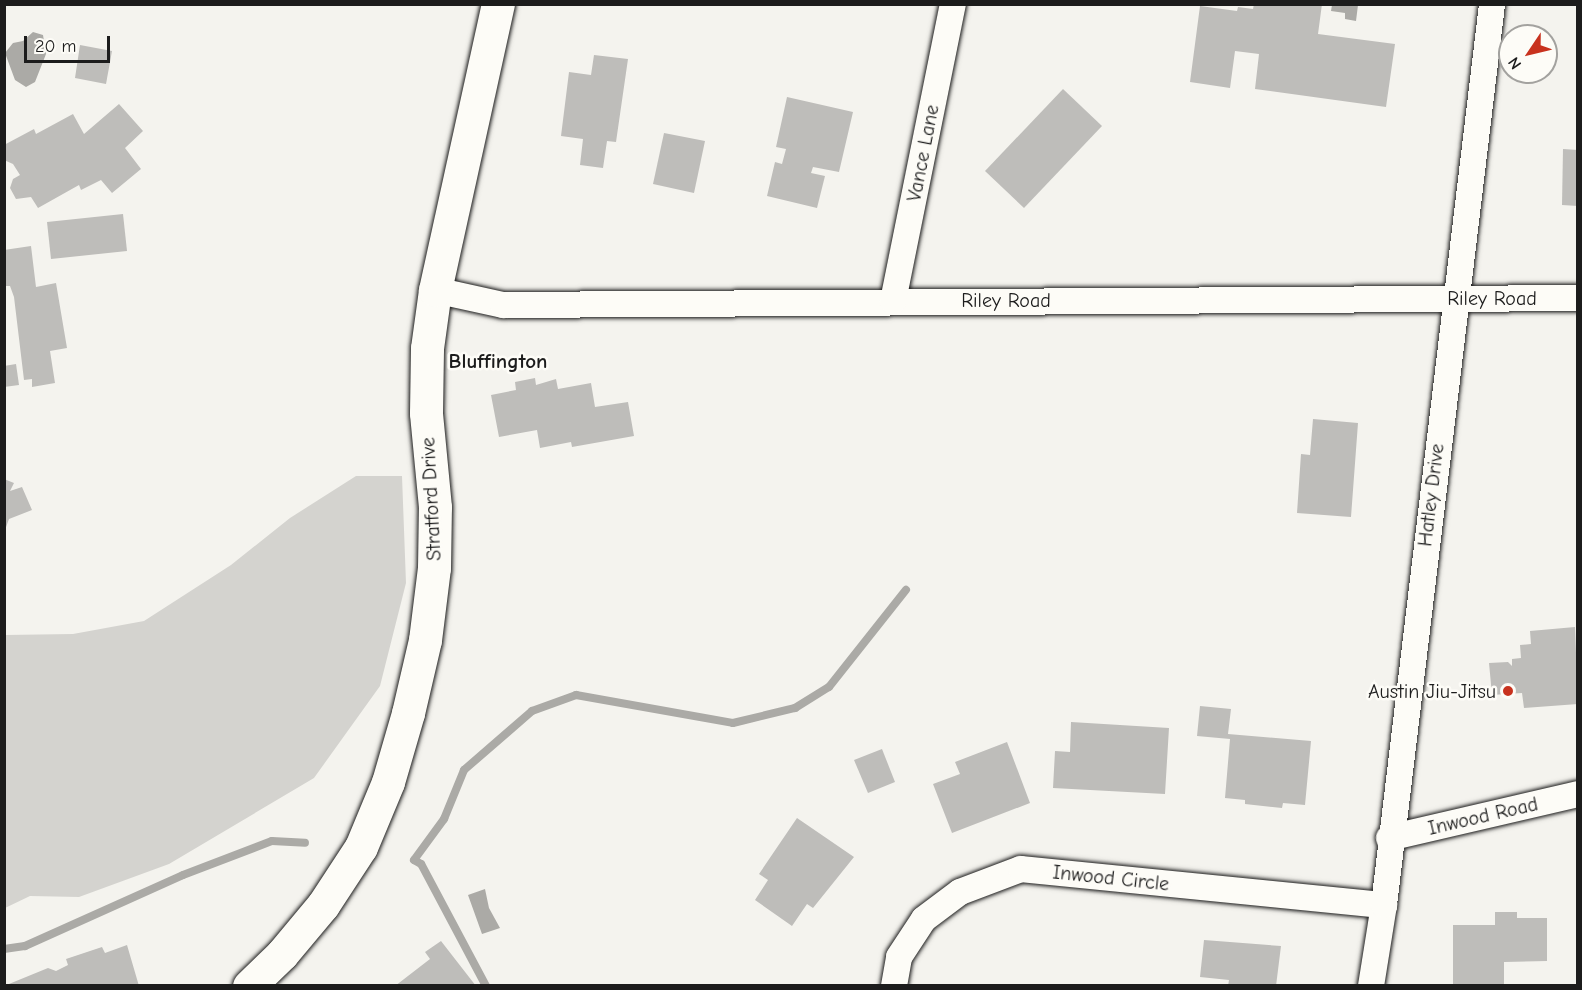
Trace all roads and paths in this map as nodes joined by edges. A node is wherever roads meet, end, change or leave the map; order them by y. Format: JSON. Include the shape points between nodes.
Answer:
{"nodes":[{"id":1,"x":498,"y":4,"type":"edge"},
{"id":2,"x":953,"y":4,"type":"edge"},
{"id":3,"x":1492,"y":4,"type":"edge"},
{"id":4,"x":435,"y":290,"type":"junction"},
{"id":5,"x":1456,"y":298,"type":"junction"},
{"id":6,"x":1578,"y":298,"type":"edge"},
{"id":7,"x":893,"y":301,"type":"junction"},
{"id":8,"x":1578,"y":794,"type":"edge"},
{"id":9,"x":1389,"y":838,"type":"junction"},
{"id":10,"x":1384,"y":905,"type":"junction"},
{"id":11,"x":249,"y":986,"type":"edge"},
{"id":12,"x":894,"y":986,"type":"edge"},
{"id":13,"x":1371,"y":986,"type":"edge"}],
"edges":[{"from":1,"to":4,"type":"street","name":"Stratford Drive"},
{"from":2,"to":7,"type":"street","name":"Vance Lane"},
{"from":3,"to":5,"type":"street","name":"Hatley Drive"},
{"from":4,"to":7,"type":"street","name":"Riley Road","via":[[503,305]]},
{"from":4,"to":11,"type":"street","name":"Stratford Drive","via":[[427,348],[426,413],[435,507],[434,568],[425,640],[408,713],[388,782],[361,847],[323,904],[282,954]]},
{"from":5,"to":6,"type":"street","name":"Riley Road"},
{"from":5,"to":7,"type":"street","name":"Riley Road"},
{"from":5,"to":9,"type":"street","name":"Hatley Drive"},
{"from":8,"to":9,"type":"street","name":"Inwood Road"},
{"from":9,"to":10,"type":"street","name":"Hatley Drive"},
{"from":10,"to":12,"type":"street","name":"Inwood Circle","via":[[1021,869],[960,892],[924,919],[899,957]]},
{"from":10,"to":13,"type":"street","name":"Hatley Drive"}]}
